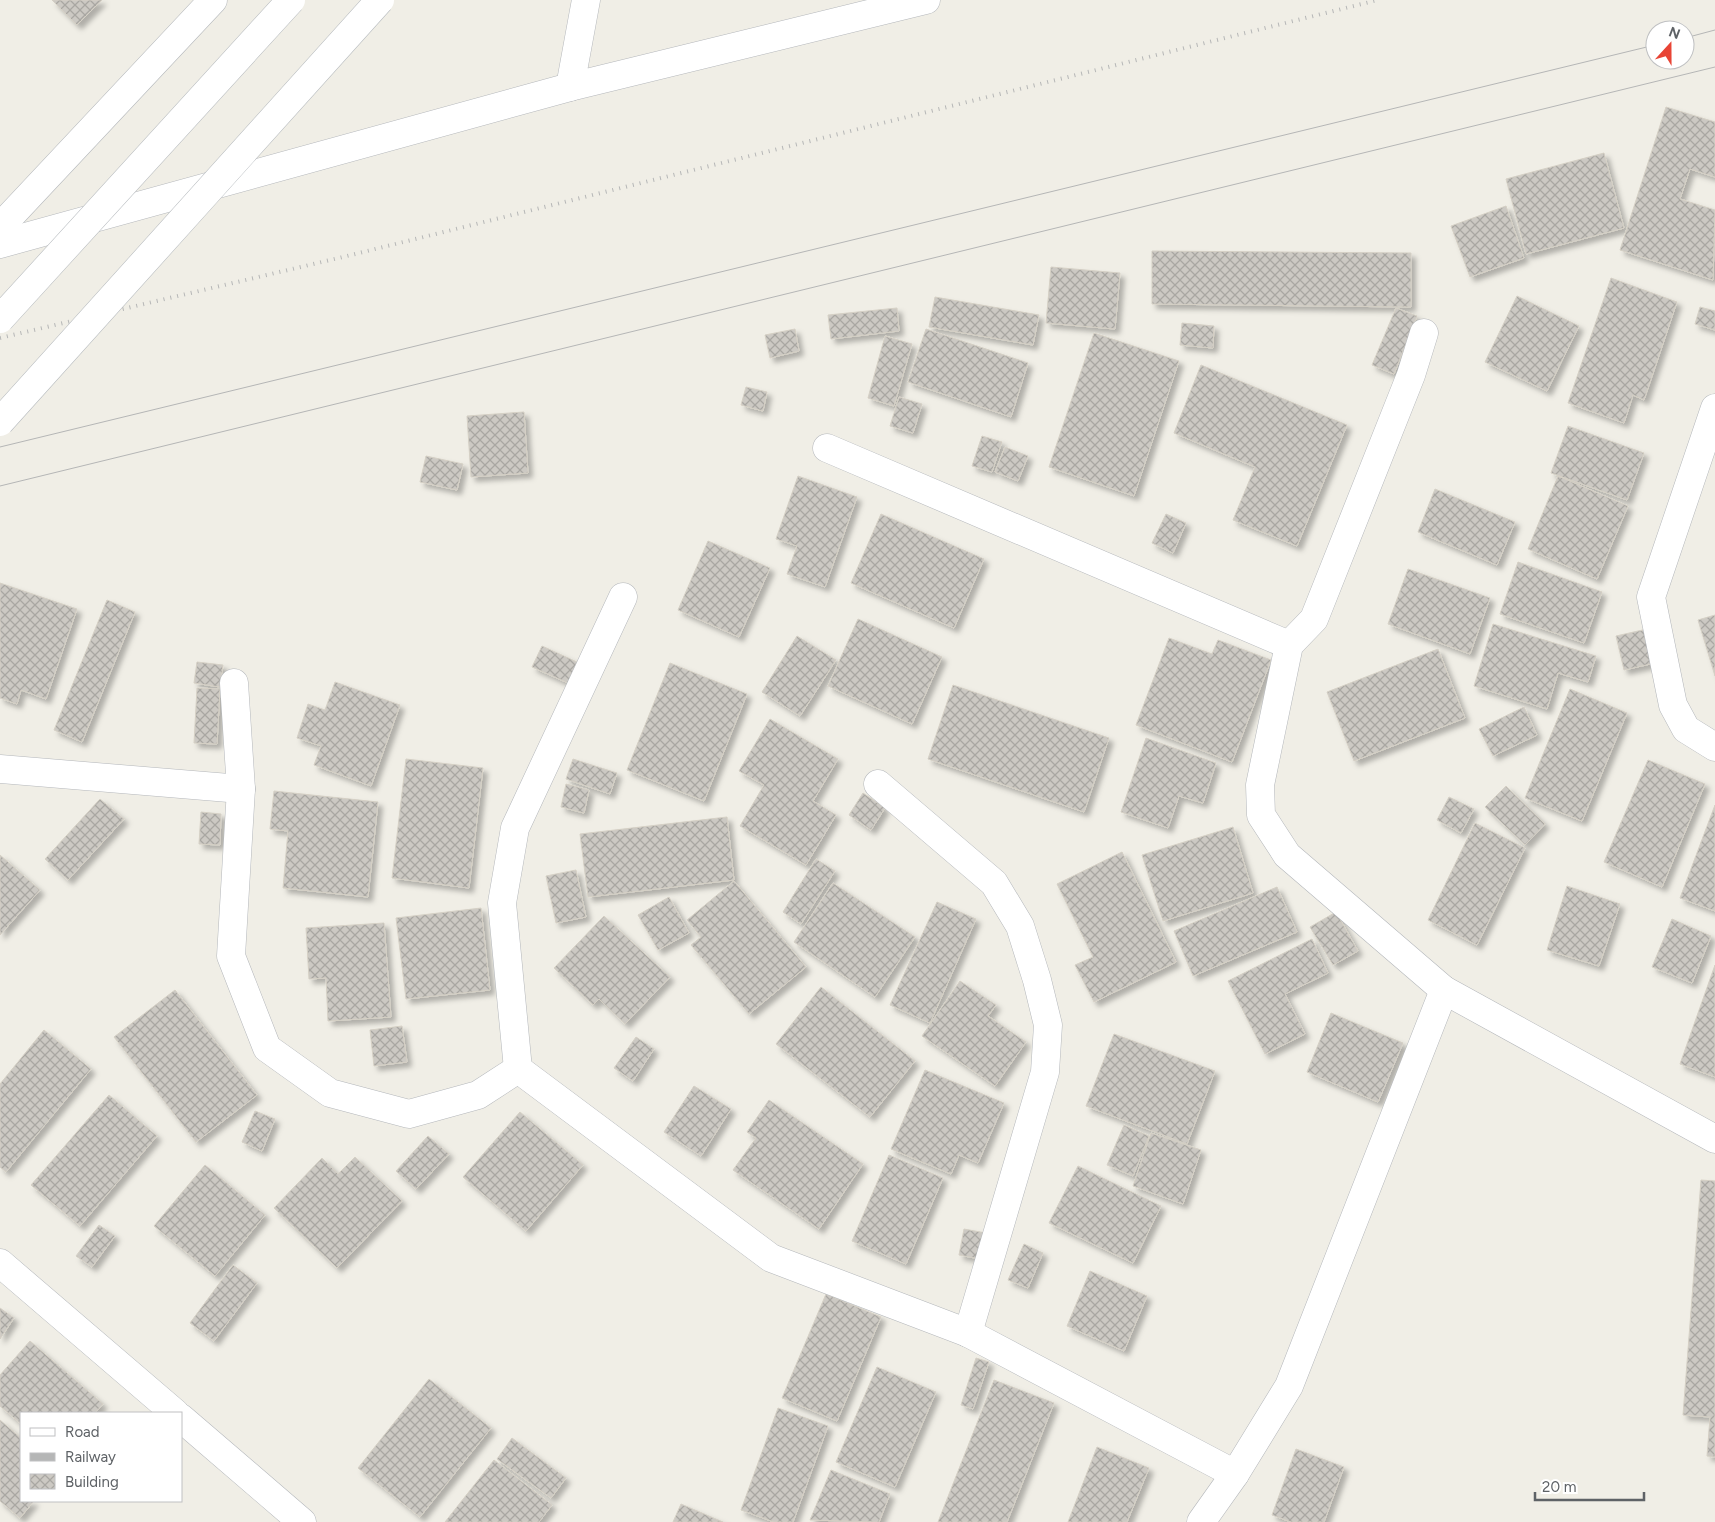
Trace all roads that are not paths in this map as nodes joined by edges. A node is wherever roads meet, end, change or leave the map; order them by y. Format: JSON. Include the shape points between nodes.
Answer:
{"nodes":[{"id":1,"x":213,"y":0,"type":"edge"},
{"id":2,"x":291,"y":0,"type":"edge"},
{"id":3,"x":380,"y":0,"type":"edge"},
{"id":4,"x":586,"y":0,"type":"edge"},
{"id":5,"x":926,"y":0,"type":"edge"},
{"id":6,"x":570,"y":88,"type":"junction"},
{"id":7,"x":0,"y":227,"type":"edge"},
{"id":8,"x":0,"y":244,"type":"edge"},
{"id":9,"x":0,"y":320,"type":"edge"},
{"id":10,"x":1424,"y":333,"type":"dead end"},
{"id":11,"x":1715,"y":408,"type":"edge"},
{"id":12,"x":0,"y":422,"type":"edge"},
{"id":13,"x":827,"y":448,"type":"dead end"},
{"id":14,"x":622,"y":597,"type":"dead end"},
{"id":15,"x":1289,"y":645,"type":"junction"},
{"id":16,"x":234,"y":683,"type":"dead end"},
{"id":17,"x":1715,"y":747,"type":"edge"},
{"id":18,"x":0,"y":769,"type":"edge"},
{"id":19,"x":878,"y":784,"type":"dead end"},
{"id":20,"x":241,"y":789,"type":"junction"},
{"id":21,"x":1444,"y":990,"type":"junction"},
{"id":22,"x":518,"y":1069,"type":"junction"},
{"id":23,"x":1715,"y":1139,"type":"edge"},
{"id":24,"x":0,"y":1263,"type":"edge"},
{"id":25,"x":968,"y":1333,"type":"junction"},
{"id":26,"x":174,"y":1412,"type":"edge"},
{"id":27,"x":182,"y":1419,"type":"edge"},
{"id":28,"x":1235,"y":1474,"type":"junction"},
{"id":29,"x":302,"y":1522,"type":"edge"},
{"id":30,"x":1201,"y":1522,"type":"edge"}],
"edges":[{"from":1,"to":7,"type":"street"},
{"from":2,"to":9,"type":"street","bridge":true},
{"from":3,"to":12,"type":"street","bridge":true},
{"from":4,"to":6,"type":"street"},
{"from":5,"to":6,"type":"street"},
{"from":6,"to":8,"type":"street"},
{"from":10,"to":15,"type":"street","via":[[1411,375],[1314,619]]},
{"from":11,"to":17,"type":"street","via":[[1650,597],[1673,705],[1686,729]]},
{"from":13,"to":15,"type":"street"},
{"from":14,"to":22,"type":"street","via":[[515,828],[502,903]]},
{"from":15,"to":21,"type":"street","via":[[1260,785],[1261,815],[1288,854]]},
{"from":16,"to":20,"type":"street"},
{"from":18,"to":20,"type":"street"},
{"from":19,"to":25,"type":"street","via":[[994,882],[1020,926],[1048,1024],[1045,1072]]},
{"from":20,"to":22,"type":"street","via":[[231,956],[267,1048],[330,1093],[409,1114],[478,1095]]},
{"from":21,"to":23,"type":"street"},
{"from":21,"to":28,"type":"street","via":[[1289,1386]]},
{"from":22,"to":25,"type":"street","via":[[771,1258]]},
{"from":24,"to":26,"type":"street"},
{"from":25,"to":28,"type":"street"},
{"from":27,"to":29,"type":"street"},
{"from":28,"to":30,"type":"street"}]}
